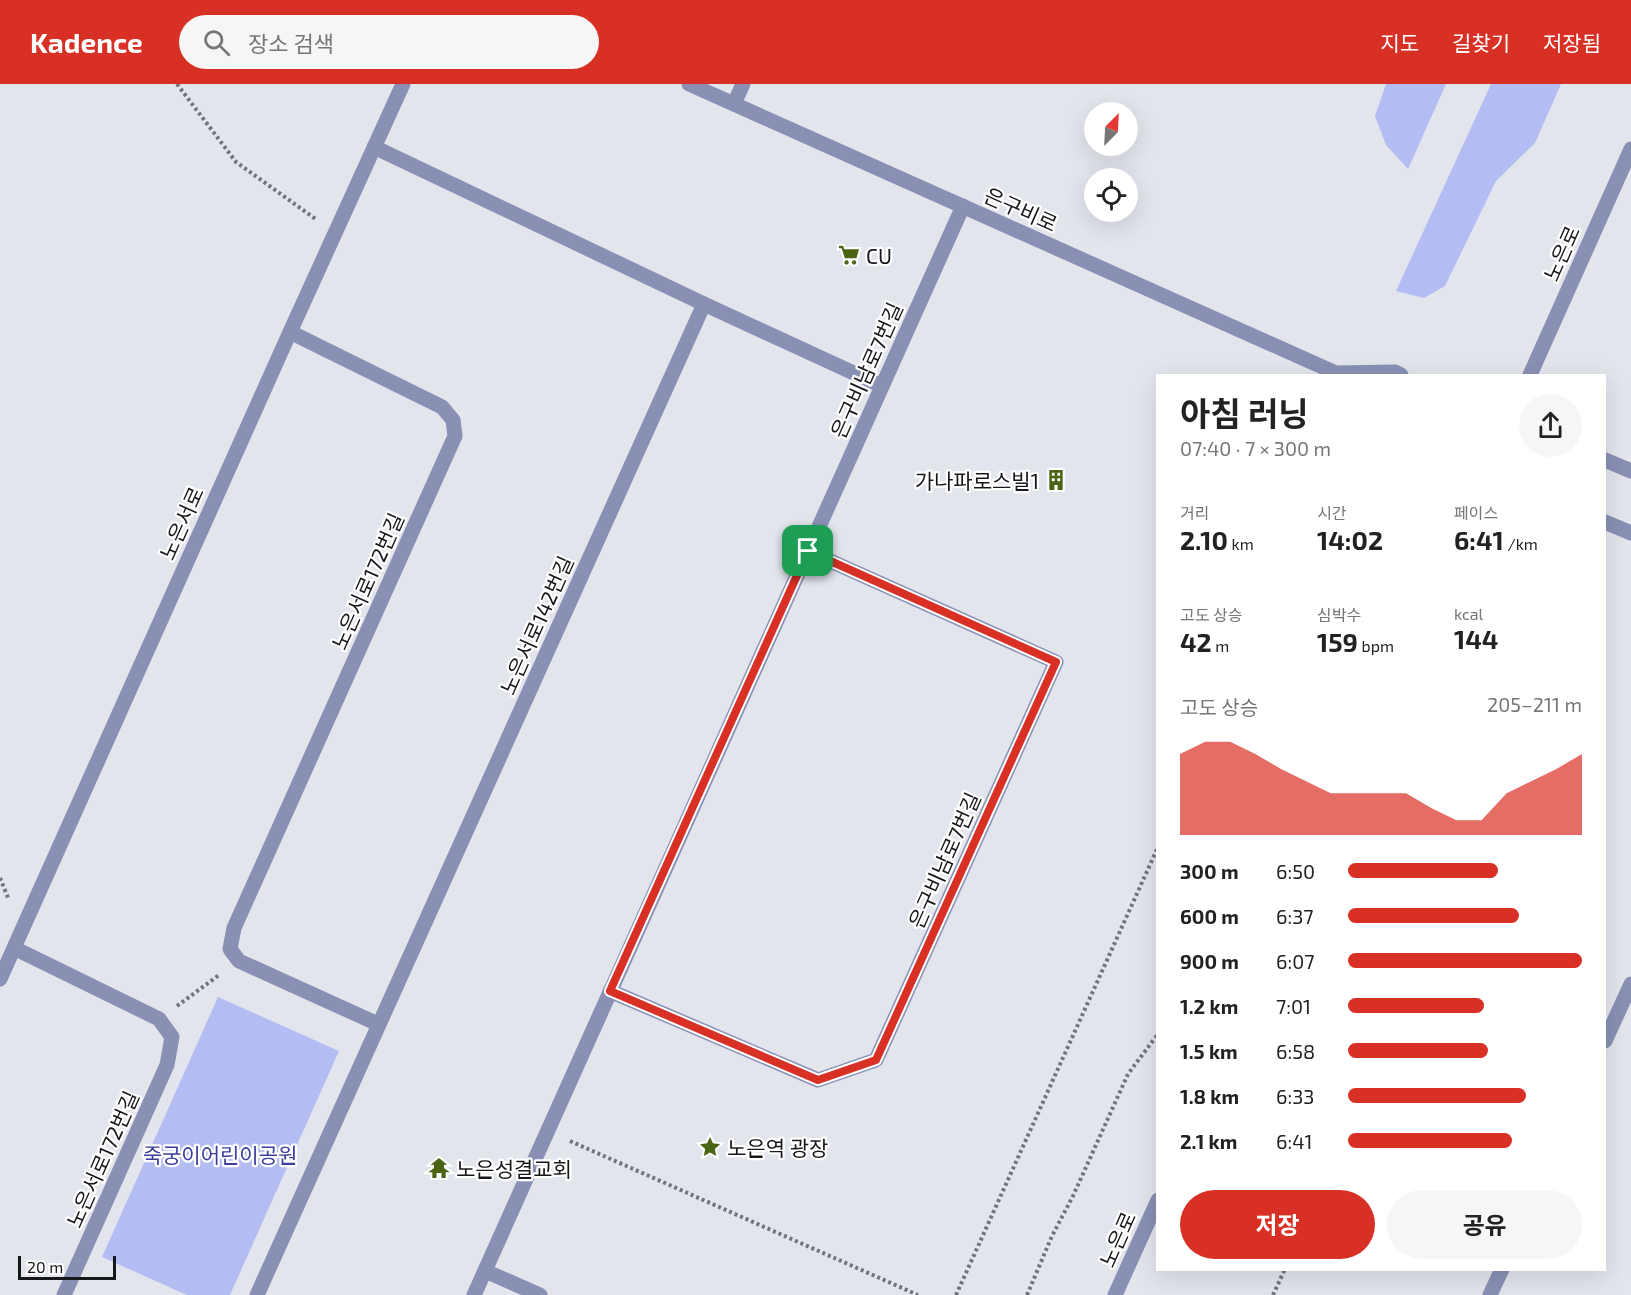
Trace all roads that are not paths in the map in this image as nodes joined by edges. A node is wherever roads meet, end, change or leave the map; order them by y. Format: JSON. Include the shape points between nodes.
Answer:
{"nodes":[{"id":1,"x":402,"y":84,"type":"edge"},
{"id":2,"x":689,"y":84,"type":"edge"},
{"id":3,"x":743,"y":84,"type":"edge"},
{"id":4,"x":734,"y":104,"type":"junction"},
{"id":5,"x":374,"y":147,"type":"junction"},
{"id":6,"x":1631,"y":148,"type":"edge"},
{"id":7,"x":963,"y":206,"type":"junction"},
{"id":8,"x":704,"y":304,"type":"junction"},
{"id":9,"x":290,"y":332,"type":"junction"},
{"id":10,"x":1337,"y":374,"type":"edge"},
{"id":11,"x":1399,"y":374,"type":"edge"},
{"id":12,"x":1530,"y":374,"type":"edge"},
{"id":13,"x":882,"y":386,"type":"junction"},
{"id":14,"x":1606,"y":460,"type":"edge"},
{"id":15,"x":1631,"y":471,"type":"edge"},
{"id":16,"x":1606,"y":522,"type":"edge"},
{"id":17,"x":1631,"y":533,"type":"edge"},
{"id":18,"x":808,"y":551,"type":"junction"},
{"id":19,"x":14,"y":948,"type":"junction"},
{"id":20,"x":0,"y":979,"type":"edge"},
{"id":21,"x":1631,"y":984,"type":"edge"},
{"id":22,"x":610,"y":991,"type":"junction"},
{"id":23,"x":378,"y":1024,"type":"junction"},
{"id":24,"x":1606,"y":1039,"type":"edge"},
{"id":25,"x":1156,"y":1204,"type":"edge"},
{"id":26,"x":485,"y":1271,"type":"junction"},
{"id":27,"x":1501,"y":1271,"type":"edge"},
{"id":28,"x":64,"y":1295,"type":"edge"},
{"id":29,"x":257,"y":1295,"type":"edge"},
{"id":30,"x":474,"y":1295,"type":"edge"},
{"id":31,"x":540,"y":1295,"type":"edge"},
{"id":32,"x":1115,"y":1295,"type":"edge"},
{"id":33,"x":1490,"y":1295,"type":"edge"}],
"edges":[{"from":1,"to":5,"type":"street","name":"노은서로"},
{"from":2,"to":4,"type":"street","name":"은구비로"},
{"from":3,"to":4,"type":"street"},
{"from":4,"to":7,"type":"street","name":"은구비로"},
{"from":5,"to":8,"type":"street"},
{"from":5,"to":9,"type":"street","name":"노은서로"},
{"from":6,"to":12,"type":"street","name":"노은로"},
{"from":7,"to":10,"type":"street","name":"은구비로"},
{"from":7,"to":13,"type":"street","name":"은구비남로7번길"},
{"from":8,"to":13,"type":"street"},
{"from":8,"to":23,"type":"street","name":"노은서로142번길"},
{"from":9,"to":19,"type":"street","name":"노은서로"},
{"from":9,"to":23,"type":"street","name":"노은서로172번길","via":[[442,407],[453,420],[455,436],[234,928],[230,949],[239,961]]},
{"from":10,"to":11,"type":"street","name":"은구비로"},
{"from":13,"to":18,"type":"street","name":"은구비남로7번길"},
{"from":14,"to":15,"type":"street"},
{"from":16,"to":17,"type":"street"},
{"from":18,"to":22,"type":"street","name":"은구비남로7번길"},
{"from":18,"to":22,"type":"street","name":"은구비남로7번길","via":[[1056,662],[876,1060],[818,1080]]},
{"from":19,"to":20,"type":"street","name":"노은서로"},
{"from":19,"to":28,"type":"street","name":"노은서로172번길","via":[[159,1019],[172,1037],[167,1065]]},
{"from":21,"to":24,"type":"street"},
{"from":22,"to":26,"type":"street","name":"은구비남로7번길"},
{"from":23,"to":29,"type":"street","name":"노은서로142번길"},
{"from":25,"to":32,"type":"street","name":"노은로"},
{"from":26,"to":30,"type":"street","name":"은구비남로7번길"},
{"from":26,"to":31,"type":"street"},
{"from":27,"to":33,"type":"street"}]}
